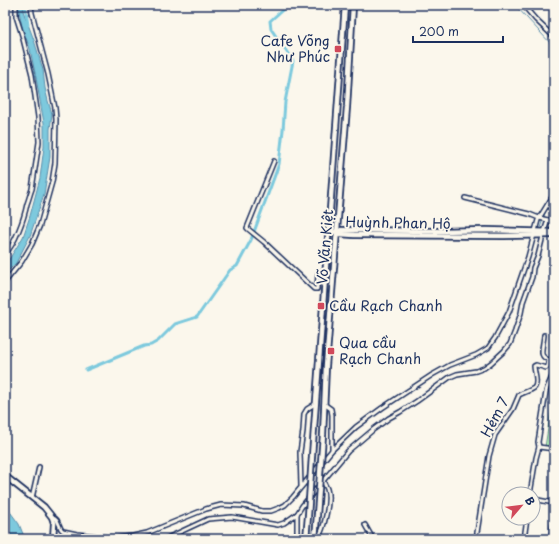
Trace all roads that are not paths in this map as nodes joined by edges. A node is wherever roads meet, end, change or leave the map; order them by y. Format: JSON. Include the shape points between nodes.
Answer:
{"nodes":[{"id":1,"x":16,"y":5,"type":"edge"},
{"id":2,"x":31,"y":5,"type":"edge"},
{"id":3,"x":353,"y":5,"type":"edge"},
{"id":4,"x":523,"y":5,"type":"edge"},
{"id":5,"x":345,"y":7,"type":"edge"},
{"id":6,"x":353,"y":11,"type":"junction"},
{"id":7,"x":554,"y":37,"type":"edge"},
{"id":8,"x":274,"y":161,"type":"dead end"},
{"id":9,"x":554,"y":194,"type":"edge"},
{"id":10,"x":465,"y":198,"type":"dead end"},
{"id":11,"x":540,"y":218,"type":"junction"},
{"id":12,"x":547,"y":220,"type":"junction"},
{"id":13,"x":554,"y":222,"type":"edge"},
{"id":14,"x":329,"y":231,"type":"junction"},
{"id":15,"x":338,"y":232,"type":"junction"},
{"id":16,"x":534,"y":233,"type":"junction"},
{"id":17,"x":543,"y":233,"type":"junction"},
{"id":18,"x":554,"y":233,"type":"edge"},
{"id":19,"x":5,"y":254,"type":"edge"},
{"id":20,"x":326,"y":271,"type":"junction"},
{"id":21,"x":5,"y":282,"type":"edge"},
{"id":22,"x":544,"y":335,"type":"dead end"},
{"id":23,"x":548,"y":366,"type":"junction"},
{"id":24,"x":554,"y":372,"type":"edge"},
{"id":25,"x":315,"y":404,"type":"junction"},
{"id":26,"x":324,"y":404,"type":"junction"},
{"id":27,"x":539,"y":447,"type":"junction"},
{"id":28,"x":332,"y":450,"type":"junction"},
{"id":29,"x":554,"y":450,"type":"edge"},
{"id":30,"x":39,"y":467,"type":"dead end"},
{"id":31,"x":5,"y":476,"type":"edge"},
{"id":32,"x":323,"y":480,"type":"junction"},
{"id":33,"x":301,"y":486,"type":"junction"},
{"id":34,"x":531,"y":486,"type":"edge"},
{"id":35,"x":32,"y":498,"type":"junction"},
{"id":36,"x":541,"y":501,"type":"edge"},
{"id":37,"x":554,"y":503,"type":"edge"},
{"id":38,"x":297,"y":514,"type":"junction"},
{"id":39,"x":554,"y":515,"type":"edge"},
{"id":40,"x":52,"y":517,"type":"junction"},
{"id":41,"x":365,"y":525,"type":"dead end"},
{"id":42,"x":526,"y":526,"type":"edge"},
{"id":43,"x":53,"y":539,"type":"edge"},
{"id":44,"x":165,"y":539,"type":"edge"},
{"id":45,"x":297,"y":539,"type":"edge"},
{"id":46,"x":306,"y":539,"type":"edge"},
{"id":47,"x":315,"y":539,"type":"edge"},
{"id":48,"x":318,"y":539,"type":"edge"},
{"id":49,"x":373,"y":539,"type":"edge"},
{"id":50,"x":476,"y":539,"type":"edge"},
{"id":51,"x":524,"y":539,"type":"edge"},
{"id":52,"x":551,"y":539,"type":"edge"}],
"edges":[{"from":1,"to":19,"type":"street","via":[[16,16],[32,75],[39,142],[32,189],[21,225],[10,250]]},
{"from":2,"to":21,"type":"street","via":[[56,119],[55,163],[35,238],[22,261]]},
{"from":3,"to":6,"type":"main road","name":"Võ Văn Kiệt"},
{"from":4,"to":7,"type":"street"},
{"from":5,"to":6,"type":"main road"},
{"from":5,"to":14,"type":"main road","name":"Võ Văn Kiệt"},
{"from":6,"to":15,"type":"main road","name":"Võ Văn Kiệt"},
{"from":8,"to":20,"type":"street","via":[[248,229],[314,289],[317,289],[319,272]]},
{"from":9,"to":11,"type":"street"},
{"from":10,"to":11,"type":"street"},
{"from":11,"to":12,"type":"street"},
{"from":11,"to":16,"type":"street"},
{"from":12,"to":13,"type":"street"},
{"from":12,"to":17,"type":"street"},
{"from":14,"to":15,"type":"main road","name":"Huỳnh Phan Hộ"},
{"from":14,"to":20,"type":"main road","name":"Võ Văn Kiệt"},
{"from":15,"to":16,"type":"main road","name":"Huỳnh Phan Hộ","via":[[341,230]]},
{"from":15,"to":26,"type":"main road","name":"Võ Văn Kiệt"},
{"from":16,"to":17,"type":"main road","name":"Huỳnh Phan Hộ"},
{"from":16,"to":28,"type":"street","via":[[509,312],[490,346],[476,355],[446,367],[395,399],[349,432]]},
{"from":17,"to":18,"type":"main road","name":"Huỳnh Phan Hộ"},
{"from":17,"to":32,"type":"street","via":[[521,313],[510,344],[504,351],[484,368],[450,377],[389,418],[356,444]]},
{"from":20,"to":25,"type":"main road","name":"Võ Văn Kiệt"},
{"from":22,"to":23,"type":"street","via":[[541,353],[549,360]]},
{"from":23,"to":24,"type":"street"},
{"from":23,"to":50,"type":"street","name":"Hẻm 7","via":[[534,366],[536,386],[519,395],[513,409],[495,434]]},
{"from":24,"to":27,"type":"street","via":[[546,392]]},
{"from":25,"to":33,"type":"street","via":[[304,414]]},
{"from":25,"to":46,"type":"main road","name":"Võ Văn Kiệt","bridge":true},
{"from":26,"to":28,"type":"street","via":[[331,409]]},
{"from":26,"to":47,"type":"main road","name":"Võ Văn Kiệt","bridge":true},
{"from":27,"to":29,"type":"street"},
{"from":27,"to":34,"type":"street"},
{"from":28,"to":33,"type":"street"},
{"from":30,"to":35,"type":"street"},
{"from":31,"to":35,"type":"main road"},
{"from":32,"to":38,"type":"street"},
{"from":32,"to":48,"type":"street","via":[[327,488],[327,512]]},
{"from":33,"to":40,"type":"street","via":[[285,504],[273,511],[221,505],[133,536],[114,538],[74,534],[62,530],[57,520]]},
{"from":35,"to":40,"type":"main road"},
{"from":36,"to":37,"type":"street"},
{"from":38,"to":44,"type":"street","via":[[278,525],[232,517],[208,519]]},
{"from":38,"to":45,"type":"street"},
{"from":39,"to":52,"type":"street"},
{"from":40,"to":43,"type":"main road"},
{"from":41,"to":49,"type":"street"},
{"from":42,"to":51,"type":"street"}]}
